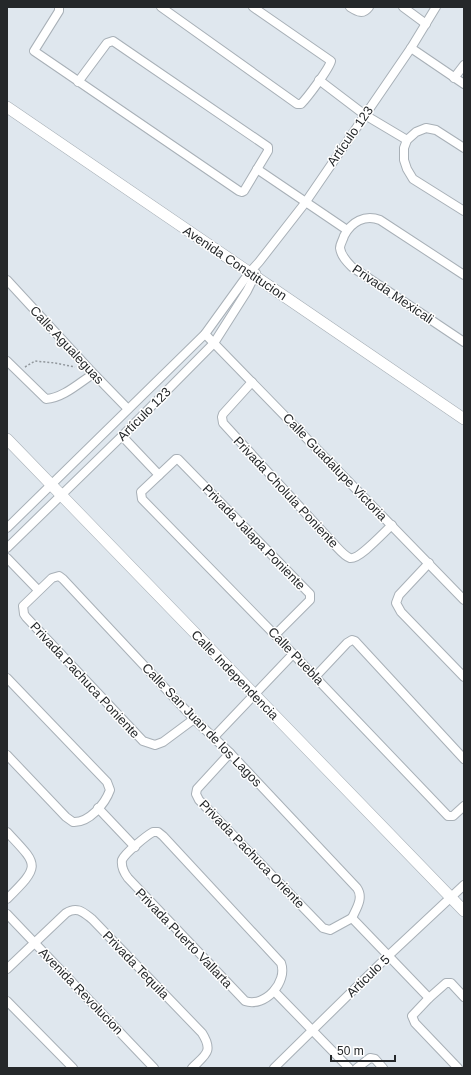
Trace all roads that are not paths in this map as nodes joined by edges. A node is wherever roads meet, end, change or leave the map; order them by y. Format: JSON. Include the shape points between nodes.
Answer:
{"nodes":[{"id":1,"x":59,"y":7,"type":"edge"},
{"id":2,"x":161,"y":7,"type":"edge"},
{"id":3,"x":253,"y":7,"type":"edge"},
{"id":4,"x":350,"y":7,"type":"edge"},
{"id":5,"x":369,"y":7,"type":"edge"},
{"id":6,"x":403,"y":7,"type":"edge"},
{"id":7,"x":436,"y":7,"type":"edge"},
{"id":8,"x":426,"y":24,"type":"junction"},
{"id":9,"x":411,"y":48,"type":"junction"},
{"id":10,"x":464,"y":65,"type":"edge"},
{"id":11,"x":454,"y":78,"type":"junction"},
{"id":12,"x":319,"y":80,"type":"junction"},
{"id":13,"x":78,"y":82,"type":"junction"},
{"id":14,"x":464,"y":84,"type":"edge"},
{"id":15,"x":7,"y":106,"type":"edge"},
{"id":16,"x":365,"y":115,"type":"junction"},
{"id":17,"x":406,"y":140,"type":"junction"},
{"id":18,"x":464,"y":148,"type":"edge"},
{"id":19,"x":257,"y":169,"type":"junction"},
{"id":20,"x":305,"y":202,"type":"junction"},
{"id":21,"x":464,"y":211,"type":"edge"},
{"id":22,"x":347,"y":230,"type":"junction"},
{"id":23,"x":252,"y":275,"type":"junction"},
{"id":24,"x":464,"y":275,"type":"edge"},
{"id":25,"x":7,"y":280,"type":"edge"},
{"id":26,"x":205,"y":334,"type":"junction"},
{"id":27,"x":464,"y":342,"type":"edge"},
{"id":28,"x":214,"y":343,"type":"junction"},
{"id":29,"x":7,"y":361,"type":"edge"},
{"id":30,"x":91,"y":372,"type":"junction"},
{"id":31,"x":252,"y":382,"type":"junction"},
{"id":32,"x":128,"y":409,"type":"junction"},
{"id":33,"x":464,"y":419,"type":"edge"},
{"id":34,"x":122,"y":436,"type":"junction"},
{"id":35,"x":7,"y":439,"type":"edge"},
{"id":36,"x":159,"y":475,"type":"junction"},
{"id":37,"x":52,"y":485,"type":"junction"},
{"id":38,"x":61,"y":495,"type":"junction"},
{"id":39,"x":392,"y":525,"type":"junction"},
{"id":40,"x":7,"y":528,"type":"edge"},
{"id":41,"x":7,"y":548,"type":"edge"},
{"id":42,"x":7,"y":558,"type":"edge"},
{"id":43,"x":429,"y":563,"type":"junction"},
{"id":44,"x":38,"y":590,"type":"junction"},
{"id":45,"x":464,"y":600,"type":"edge"},
{"id":46,"x":275,"y":635,"type":"junction"},
{"id":47,"x":294,"y":654,"type":"junction"},
{"id":48,"x":315,"y":677,"type":"junction"},
{"id":49,"x":464,"y":677,"type":"edge"},
{"id":50,"x":7,"y":678,"type":"edge"},
{"id":51,"x":254,"y":695,"type":"junction"},
{"id":52,"x":194,"y":719,"type":"junction"},
{"id":53,"x":214,"y":737,"type":"junction"},
{"id":54,"x":230,"y":754,"type":"junction"},
{"id":55,"x":7,"y":755,"type":"edge"},
{"id":56,"x":464,"y":758,"type":"edge"},
{"id":57,"x":464,"y":806,"type":"edge"},
{"id":58,"x":98,"y":808,"type":"junction"},
{"id":59,"x":7,"y":832,"type":"edge"},
{"id":60,"x":135,"y":847,"type":"junction"},
{"id":61,"x":464,"y":885,"type":"edge"},
{"id":62,"x":451,"y":898,"type":"junction"},
{"id":63,"x":7,"y":899,"type":"edge"},
{"id":64,"x":464,"y":911,"type":"edge"},
{"id":65,"x":7,"y":914,"type":"edge"},
{"id":66,"x":352,"y":918,"type":"junction"},
{"id":67,"x":34,"y":942,"type":"junction"},
{"id":68,"x":388,"y":956,"type":"junction"},
{"id":69,"x":7,"y":969,"type":"edge"},
{"id":70,"x":274,"y":991,"type":"junction"},
{"id":71,"x":464,"y":997,"type":"edge"},
{"id":72,"x":429,"y":998,"type":"junction"},
{"id":73,"x":7,"y":1000,"type":"edge"},
{"id":74,"x":311,"y":1031,"type":"junction"},
{"id":75,"x":73,"y":1068,"type":"edge"},
{"id":76,"x":154,"y":1068,"type":"edge"},
{"id":77,"x":192,"y":1068,"type":"edge"},
{"id":78,"x":274,"y":1068,"type":"edge"},
{"id":79,"x":349,"y":1068,"type":"edge"},
{"id":80,"x":357,"y":1068,"type":"edge"},
{"id":81,"x":384,"y":1068,"type":"edge"},
{"id":82,"x":458,"y":1068,"type":"edge"}],
"edges":[{"from":1,"to":13,"type":"street","via":[[34,51]]},
{"from":2,"to":12,"type":"street","via":[[298,104],[302,103]]},
{"from":3,"to":12,"type":"street","via":[[329,59],[330,65]]},
{"from":4,"to":5,"type":"street","via":[[362,13]]},
{"from":6,"to":8,"type":"street"},
{"from":7,"to":8,"type":"street","name":"Artículo 123"},
{"from":8,"to":9,"type":"street","name":"Artículo 123"},
{"from":9,"to":11,"type":"street"},
{"from":9,"to":16,"type":"street","name":"Artículo 123"},
{"from":10,"to":11,"type":"street"},
{"from":11,"to":14,"type":"street"},
{"from":12,"to":16,"type":"street"},
{"from":13,"to":19,"type":"street","via":[[239,191],[244,191]]},
{"from":13,"to":19,"type":"street","via":[[107,43],[112,41],[268,147]]},
{"from":15,"to":23,"type":"street","name":"Avenida Constitucion"},
{"from":16,"to":17,"type":"street"},
{"from":16,"to":20,"type":"street","name":"Artículo 123"},
{"from":17,"to":18,"type":"street","via":[[421,129],[430,128]]},
{"from":17,"to":21,"type":"street","via":[[404,160],[413,179]]},
{"from":19,"to":20,"type":"street"},
{"from":20,"to":22,"type":"street"},
{"from":20,"to":23,"type":"street","name":"Artículo 123"},
{"from":22,"to":24,"type":"street","via":[[357,221],[375,217]]},
{"from":22,"to":27,"type":"street","name":"Privada Mexicali","via":[[340,248],[352,267]]},
{"from":23,"to":26,"type":"street","name":"Artículo 123"},
{"from":23,"to":28,"type":"street","name":"Artículo 123"},
{"from":23,"to":33,"type":"street","name":"Avenida Constitucion"},
{"from":25,"to":30,"type":"street","name":"Calle Agualeguas"},
{"from":26,"to":28,"type":"street","name":"Calle Guadalupe Victoria"},
{"from":26,"to":32,"type":"street","name":"Artículo 123"},
{"from":28,"to":31,"type":"street","name":"Calle Guadalupe Victoria"},
{"from":28,"to":34,"type":"street","name":"Artículo 123"},
{"from":29,"to":30,"type":"street","via":[[46,398],[59,396]]},
{"from":30,"to":32,"type":"street","name":"Calle Agualeguas"},
{"from":31,"to":39,"type":"street","name":"Calle Guadalupe Victoria"},
{"from":31,"to":39,"type":"street","name":"Privada Cholula Poniente","via":[[223,414],[223,423],[333,543],[348,557],[354,558]]},
{"from":32,"to":37,"type":"street","name":"Artículo 123"},
{"from":34,"to":36,"type":"street"},
{"from":34,"to":38,"type":"street","name":"Artículo 123"},
{"from":35,"to":37,"type":"street","name":"Calle Independencia"},
{"from":36,"to":46,"type":"street","name":"Calle Puebla","via":[[142,492],[142,498]]},
{"from":36,"to":46,"type":"street","name":"Privada Jalapa Poniente","via":[[173,460],[178,459],[310,594],[310,600]]},
{"from":37,"to":38,"type":"street","name":"Calle Independencia"},
{"from":37,"to":40,"type":"street","name":"Artículo 123"},
{"from":38,"to":41,"type":"street","name":"Artículo 123"},
{"from":38,"to":51,"type":"street","name":"Calle Independencia"},
{"from":39,"to":43,"type":"street","name":"Calle Guadalupe Victoria"},
{"from":42,"to":44,"type":"street"},
{"from":43,"to":45,"type":"street","name":"Calle Guadalupe Victoria"},
{"from":43,"to":49,"type":"street","via":[[399,595],[396,602],[401,612]]},
{"from":44,"to":52,"type":"street","name":"Calle San Juan de los Lagos","via":[[55,576],[63,579]]},
{"from":44,"to":52,"type":"street","name":"Privada Pachuca Poniente","via":[[23,606],[26,617],[143,741],[155,745],[162,742]]},
{"from":46,"to":47,"type":"street","name":"Calle Puebla"},
{"from":47,"to":48,"type":"street","name":"Calle Puebla"},
{"from":47,"to":51,"type":"street"},
{"from":48,"to":56,"type":"street","via":[[347,643],[354,641]]},
{"from":48,"to":57,"type":"street","name":"Calle Puebla","via":[[451,817]]},
{"from":50,"to":58,"type":"street","via":[[107,782],[110,790]]},
{"from":51,"to":53,"type":"street"},
{"from":51,"to":62,"type":"street","name":"Calle Independencia"},
{"from":52,"to":53,"type":"street","name":"Calle San Juan de los Lagos"},
{"from":53,"to":54,"type":"street","name":"Calle San Juan de los Lagos"},
{"from":54,"to":66,"type":"street","name":"Calle San Juan de los Lagos","via":[[357,888],[360,895]]},
{"from":54,"to":66,"type":"street","name":"Privada Pachuca Oriente","via":[[197,789],[199,800],[323,928],[330,930]]},
{"from":55,"to":58,"type":"street","via":[[73,822],[82,821]]},
{"from":58,"to":60,"type":"street"},
{"from":59,"to":63,"type":"street","via":[[26,853],[33,866],[25,881]]},
{"from":60,"to":70,"type":"street","name":"Privada Puerto Vallarta","via":[[153,832],[163,836],[281,963],[282,974]]},
{"from":60,"to":70,"type":"street","name":"Privada Puerto Vallarta","via":[[123,859],[124,872],[245,1001],[253,1003],[262,1000]]},
{"from":61,"to":62,"type":"street","name":"Articulo 5"},
{"from":62,"to":64,"type":"street","name":"Calle Independencia"},
{"from":62,"to":68,"type":"street","name":"Articulo 5"},
{"from":65,"to":67,"type":"street","name":"Avenida Revolucion"},
{"from":66,"to":68,"type":"street"},
{"from":67,"to":69,"type":"street"},
{"from":67,"to":76,"type":"street","name":"Avenida Revolucion"},
{"from":67,"to":77,"type":"street","name":"Privada Tequila","via":[[72,909],[92,919],[202,1033],[208,1049],[206,1055]]},
{"from":68,"to":72,"type":"street"},
{"from":68,"to":74,"type":"street","name":"Articulo 5"},
{"from":70,"to":74,"type":"street"},
{"from":71,"to":72,"type":"street","via":[[449,982]]},
{"from":72,"to":82,"type":"street","via":[[412,1018]]},
{"from":73,"to":75,"type":"street"},
{"from":74,"to":78,"type":"street","name":"Articulo 5"},
{"from":74,"to":79,"type":"street"},
{"from":80,"to":81,"type":"street","via":[[370,1058],[375,1059]]}]}
